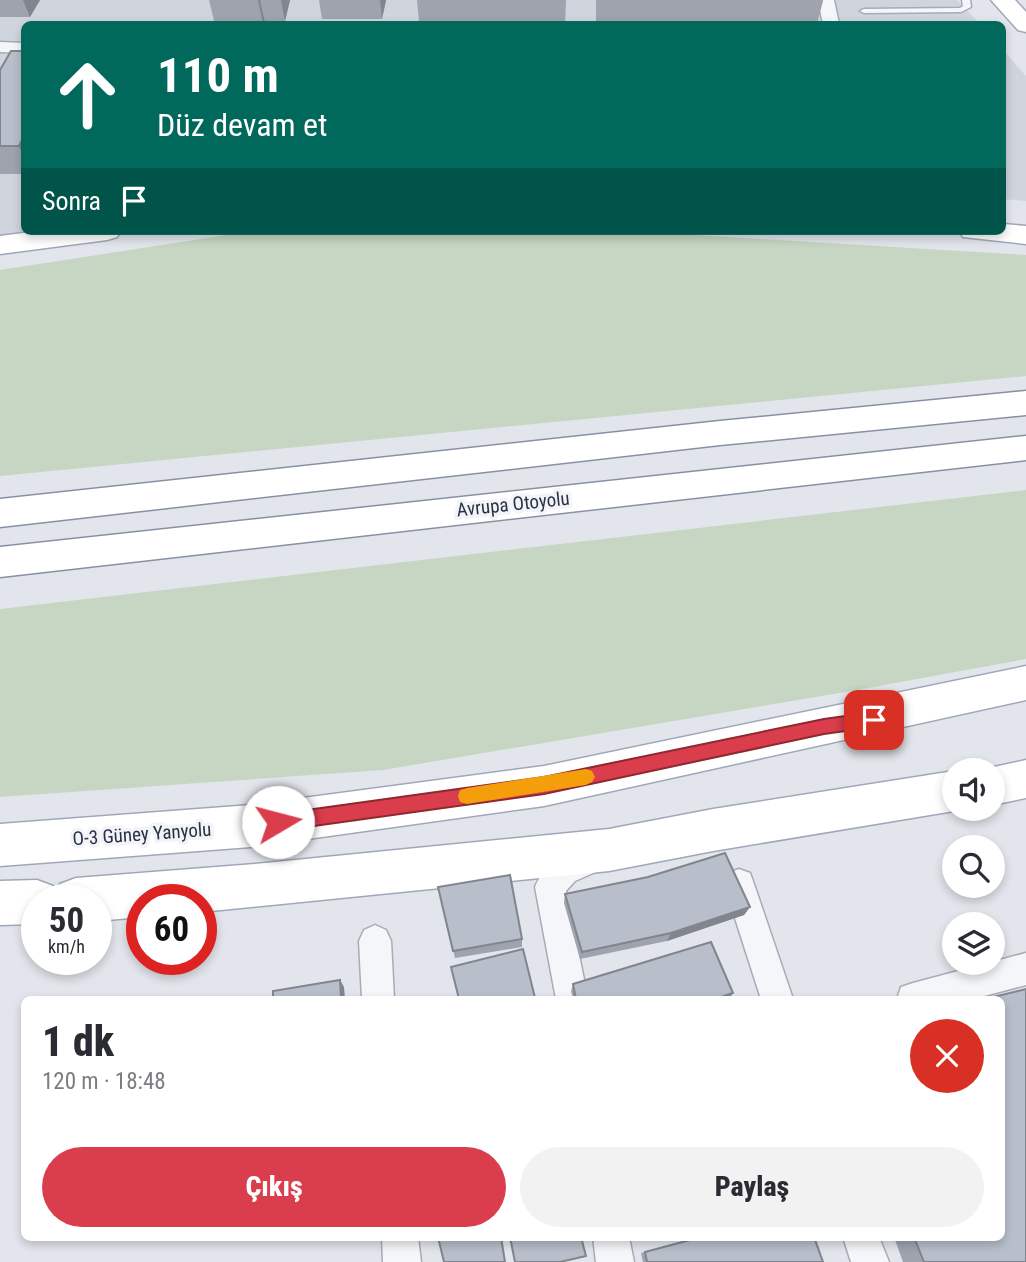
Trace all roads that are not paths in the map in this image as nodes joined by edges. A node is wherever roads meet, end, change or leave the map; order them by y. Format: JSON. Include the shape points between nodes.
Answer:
{"nodes":[{"id":1,"x":826,"y":0,"type":"edge"},
{"id":2,"x":966,"y":0,"type":"edge"},
{"id":3,"x":1002,"y":0,"type":"edge"},
{"id":4,"x":864,"y":11,"type":"dead end"},
{"id":5,"x":830,"y":21,"type":"edge"},
{"id":6,"x":1026,"y":25,"type":"edge"},
{"id":7,"x":0,"y":47,"type":"edge"},
{"id":8,"x":21,"y":48,"type":"edge"},
{"id":9,"x":1006,"y":208,"type":"edge"},
{"id":10,"x":1026,"y":210,"type":"edge"},
{"id":11,"x":1006,"y":233,"type":"edge"},
{"id":12,"x":81,"y":235,"type":"edge"},
{"id":13,"x":89,"y":235,"type":"edge"},
{"id":14,"x":1026,"y":235,"type":"edge"},
{"id":15,"x":0,"y":245,"type":"edge"},
{"id":16,"x":0,"y":256,"type":"edge"},
{"id":17,"x":1026,"y":403,"type":"edge"},
{"id":18,"x":1026,"y":448,"type":"edge"},
{"id":19,"x":0,"y":513,"type":"edge"},
{"id":20,"x":0,"y":562,"type":"edge"},
{"id":21,"x":1026,"y":683,"type":"edge"},
{"id":22,"x":1026,"y":702,"type":"edge"},
{"id":23,"x":824,"y":726,"type":"junction"},
{"id":24,"x":1026,"y":779,"type":"edge"},
{"id":25,"x":1005,"y":783,"type":"edge"},
{"id":26,"x":942,"y":793,"type":"edge"},
{"id":27,"x":0,"y":845,"type":"edge"},
{"id":28,"x":609,"y":850,"type":"junction"},
{"id":29,"x":739,"y":884,"type":"edge"},
{"id":30,"x":112,"y":897,"type":"edge"},
{"id":31,"x":21,"y":902,"type":"edge"},
{"id":32,"x":0,"y":903,"type":"edge"},
{"id":33,"x":375,"y":941,"type":"dead end"},
{"id":34,"x":1026,"y":969,"type":"edge"},
{"id":35,"x":379,"y":996,"type":"edge"},
{"id":36,"x":571,"y":996,"type":"edge"},
{"id":37,"x":776,"y":996,"type":"edge"},
{"id":38,"x":924,"y":996,"type":"edge"},
{"id":39,"x":400,"y":1241,"type":"edge"},
{"id":40,"x":612,"y":1241,"type":"edge"},
{"id":41,"x":862,"y":1241,"type":"edge"},
{"id":42,"x":402,"y":1262,"type":"edge"},
{"id":43,"x":615,"y":1262,"type":"edge"},
{"id":44,"x":870,"y":1262,"type":"edge"}],
"edges":[{"from":1,"to":5,"type":"street"},
{"from":2,"to":4,"type":"lane","via":[[967,6],[961,10]]},
{"from":3,"to":6,"type":"main road"},
{"from":7,"to":8,"type":"street"},
{"from":9,"to":10,"type":"main road"},
{"from":11,"to":14,"type":"main road"},
{"from":12,"to":15,"type":"main road"},
{"from":13,"to":16,"type":"main road"},
{"from":17,"to":19,"type":"main road"},
{"from":18,"to":20,"type":"main road","name":"Avrupa Otoyolu"},
{"from":21,"to":23,"type":"main road","name":"O-3 Güney Yanyolu"},
{"from":22,"to":23,"type":"main road"},
{"from":23,"to":27,"type":"main road","name":"O-3 Güney Yanyolu","via":[[531,788],[251,826]]},
{"from":24,"to":25,"type":"main road"},
{"from":26,"to":28,"type":"main road"},
{"from":28,"to":30,"type":"main road"},
{"from":28,"to":36,"type":"street","via":[[564,871],[550,887]]},
{"from":29,"to":37,"type":"street"},
{"from":31,"to":32,"type":"main road"},
{"from":33,"to":35,"type":"street"},
{"from":34,"to":38,"type":"street"},
{"from":39,"to":42,"type":"street"},
{"from":40,"to":43,"type":"street"},
{"from":41,"to":44,"type":"street"}]}
